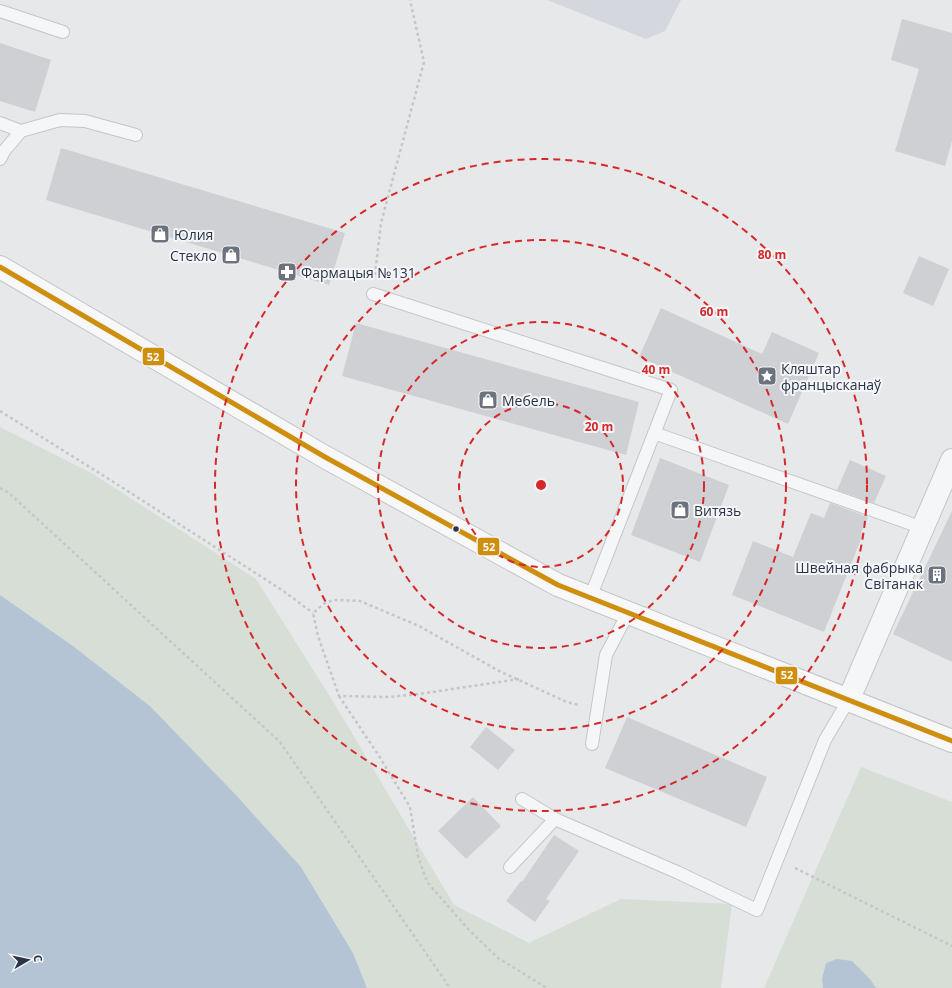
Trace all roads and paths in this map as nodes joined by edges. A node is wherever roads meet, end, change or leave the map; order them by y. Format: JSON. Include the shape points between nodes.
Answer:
{"nodes":[{"id":1,"x":410,"y":0,"type":"edge"},
{"id":2,"x":0,"y":11,"type":"edge"},
{"id":3,"x":63,"y":32,"type":"dead end"},
{"id":4,"x":0,"y":123,"type":"edge"},
{"id":5,"x":21,"y":131,"type":"junction"},
{"id":6,"x":136,"y":135,"type":"dead end"},
{"id":7,"x":0,"y":159,"type":"edge"},
{"id":8,"x":0,"y":267,"type":"edge"},
{"id":9,"x":373,"y":294,"type":"joint"},
{"id":10,"x":0,"y":411,"type":"edge"},
{"id":11,"x":654,"y":433,"type":"junction"},
{"id":12,"x":952,"y":460,"type":"edge"},
{"id":13,"x":0,"y":488,"type":"edge"},
{"id":14,"x":923,"y":528,"type":"junction"},
{"id":15,"x":590,"y":598,"type":"junction"},
{"id":16,"x":313,"y":613,"type":"junction"},
{"id":17,"x":628,"y":613,"type":"junction"},
{"id":18,"x":519,"y":679,"type":"junction"},
{"id":19,"x":339,"y":696,"type":"junction"},
{"id":20,"x":848,"y":701,"type":"junction"},
{"id":21,"x":597,"y":710,"type":"junction"},
{"id":22,"x":952,"y":741,"type":"edge"},
{"id":23,"x":592,"y":744,"type":"dead end"},
{"id":24,"x":522,"y":799,"type":"dead end"},
{"id":25,"x":555,"y":819,"type":"junction"},
{"id":26,"x":777,"y":859,"type":"junction"},
{"id":27,"x":510,"y":867,"type":"dead end"},
{"id":28,"x":952,"y":946,"type":"edge"},
{"id":29,"x":450,"y":988,"type":"edge"},
{"id":30,"x":547,"y":988,"type":"edge"}],
"edges":[{"from":1,"to":9,"type":"path","via":[[424,62],[381,223]]},
{"from":2,"to":3,"type":"lane"},
{"from":4,"to":5,"type":"lane"},
{"from":5,"to":6,"type":"lane","via":[[60,120],[85,121]]},
{"from":5,"to":7,"type":"lane"},
{"from":8,"to":15,"type":"main road","via":[[325,457],[558,586]]},
{"from":9,"to":11,"type":"lane","via":[[671,390]]},
{"from":10,"to":16,"type":"path","via":[[282,590]]},
{"from":11,"to":14,"type":"lane"},
{"from":11,"to":15,"type":"lane"},
{"from":12,"to":14,"type":"street"},
{"from":13,"to":29,"type":"path","via":[[9,493],[280,742]]},
{"from":14,"to":20,"type":"street"},
{"from":15,"to":17,"type":"main road"},
{"from":16,"to":18,"type":"path","via":[[325,603],[339,600],[360,601],[419,626]]},
{"from":16,"to":19,"type":"path","via":[[318,636]]},
{"from":17,"to":20,"type":"main road"},
{"from":17,"to":21,"type":"lane","via":[[606,655]]},
{"from":18,"to":19,"type":"path","via":[[420,694],[388,697]]},
{"from":18,"to":21,"type":"path","via":[[567,702]]},
{"from":19,"to":30,"type":"path","via":[[410,807],[418,856],[427,882],[469,930],[498,958]]},
{"from":20,"to":22,"type":"main road"},
{"from":20,"to":26,"type":"lane","via":[[825,740]]},
{"from":21,"to":23,"type":"lane"},
{"from":24,"to":25,"type":"lane"},
{"from":25,"to":26,"type":"lane","via":[[757,910]]},
{"from":25,"to":27,"type":"lane"},
{"from":26,"to":28,"type":"path"}]}
